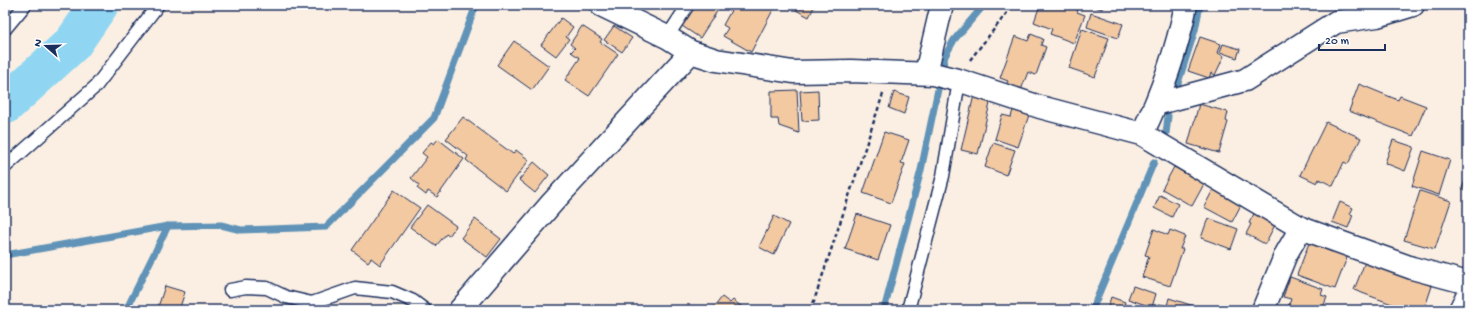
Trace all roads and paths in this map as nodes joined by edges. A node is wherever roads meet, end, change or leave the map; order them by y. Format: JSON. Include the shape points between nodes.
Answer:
{"nodes":[{"id":1,"x":25,"y":5,"type":"edge"},
{"id":2,"x":158,"y":5,"type":"edge"},
{"id":3,"x":601,"y":5,"type":"edge"},
{"id":4,"x":688,"y":5,"type":"edge"},
{"id":5,"x":942,"y":5,"type":"edge"},
{"id":6,"x":1013,"y":5,"type":"edge"},
{"id":7,"x":1186,"y":5,"type":"edge"},
{"id":8,"x":1413,"y":5,"type":"edge"},
{"id":9,"x":5,"y":29,"type":"edge"},
{"id":10,"x":667,"y":37,"type":"junction"},
{"id":11,"x":691,"y":52,"type":"junction"},
{"id":12,"x":965,"y":71,"type":"junction"},
{"id":13,"x":887,"y":72,"type":"junction"},
{"id":14,"x":926,"y":73,"type":"junction"},
{"id":15,"x":1156,"y":104,"type":"junction"},
{"id":16,"x":1142,"y":134,"type":"junction"},
{"id":17,"x":5,"y":168,"type":"edge"},
{"id":18,"x":1301,"y":228,"type":"junction"},
{"id":19,"x":1468,"y":283,"type":"edge"},
{"id":20,"x":230,"y":290,"type":"dead end"},
{"id":21,"x":1468,"y":294,"type":"edge"},
{"id":22,"x":424,"y":310,"type":"edge"},
{"id":23,"x":460,"y":310,"type":"edge"},
{"id":24,"x":811,"y":310,"type":"edge"},
{"id":25,"x":908,"y":310,"type":"edge"},
{"id":26,"x":1263,"y":310,"type":"edge"},
{"id":27,"x":1460,"y":310,"type":"edge"}],
"edges":[{"from":1,"to":9,"type":"lane"},
{"from":2,"to":17,"type":"lane","via":[[96,86]]},
{"from":3,"to":10,"type":"street"},
{"from":4,"to":10,"type":"lane"},
{"from":5,"to":14,"type":"street"},
{"from":6,"to":12,"type":"path"},
{"from":7,"to":15,"type":"street","via":[[1181,30]]},
{"from":8,"to":15,"type":"street","via":[[1377,16],[1336,22],[1245,80]]},
{"from":10,"to":11,"type":"street"},
{"from":11,"to":13,"type":"street","via":[[716,60],[793,72]]},
{"from":11,"to":23,"type":"street","via":[[552,202]]},
{"from":12,"to":14,"type":"street"},
{"from":12,"to":16,"type":"street","via":[[1040,107]]},
{"from":12,"to":25,"type":"lane","via":[[957,93],[942,176]]},
{"from":13,"to":14,"type":"street"},
{"from":13,"to":24,"type":"path","via":[[884,88]]},
{"from":15,"to":16,"type":"street"},
{"from":16,"to":18,"type":"street"},
{"from":18,"to":19,"type":"street","via":[[1412,268]]},
{"from":18,"to":26,"type":"street","via":[[1286,254]]},
{"from":20,"to":22,"type":"lane","via":[[246,287],[266,288],[286,298],[312,303],[355,288],[392,292],[413,301]]},
{"from":21,"to":27,"type":"street"}]}
